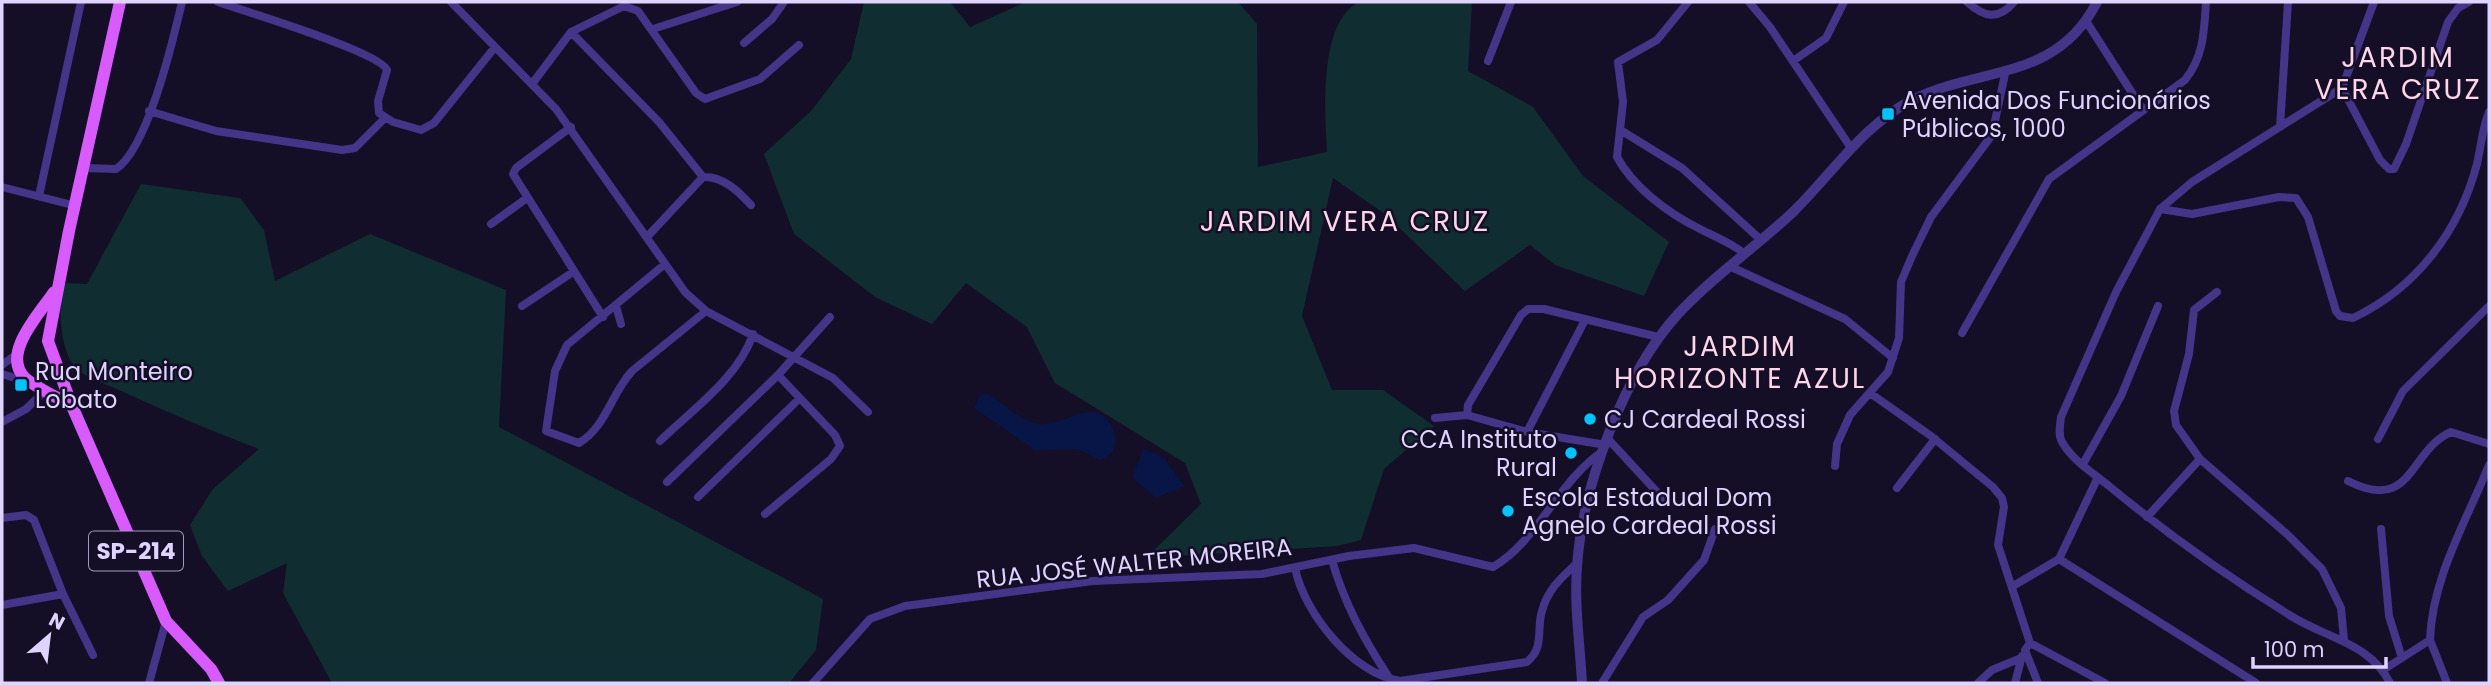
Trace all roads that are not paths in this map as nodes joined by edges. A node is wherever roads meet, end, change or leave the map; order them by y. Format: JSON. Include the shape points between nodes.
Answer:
{"nodes":[{"id":1,"x":81,"y":2,"type":"edge"},
{"id":2,"x":120,"y":2,"type":"edge"},
{"id":3,"x":182,"y":2,"type":"edge"},
{"id":4,"x":218,"y":2,"type":"edge"},
{"id":5,"x":451,"y":2,"type":"edge"},
{"id":6,"x":737,"y":2,"type":"edge"},
{"id":7,"x":785,"y":2,"type":"edge"},
{"id":8,"x":1511,"y":2,"type":"edge"},
{"id":9,"x":1688,"y":2,"type":"edge"},
{"id":10,"x":1749,"y":2,"type":"edge"},
{"id":11,"x":1844,"y":2,"type":"edge"},
{"id":12,"x":1967,"y":2,"type":"edge"},
{"id":13,"x":2014,"y":2,"type":"edge"},
{"id":14,"x":2097,"y":2,"type":"edge"},
{"id":15,"x":2206,"y":2,"type":"edge"},
{"id":16,"x":2288,"y":2,"type":"edge"},
{"id":17,"x":2374,"y":2,"type":"edge"},
{"id":18,"x":2469,"y":2,"type":"edge"},
{"id":19,"x":2086,"y":22,"type":"junction"},
{"id":20,"x":653,"y":29,"type":"junction"},
{"id":21,"x":571,"y":32,"type":"junction"},
{"id":22,"x":744,"y":43,"type":"dead end"},
{"id":23,"x":799,"y":45,"type":"dead end"},
{"id":24,"x":495,"y":47,"type":"junction"},
{"id":25,"x":1488,"y":61,"type":"dead end"},
{"id":26,"x":1794,"y":61,"type":"junction"},
{"id":27,"x":2005,"y":74,"type":"junction"},
{"id":28,"x":533,"y":83,"type":"junction"},
{"id":29,"x":2342,"y":88,"type":"junction"},
{"id":30,"x":2143,"y":110,"type":"junction"},
{"id":31,"x":149,"y":111,"type":"junction"},
{"id":32,"x":2489,"y":112,"type":"edge"},
{"id":33,"x":384,"y":118,"type":"junction"},
{"id":34,"x":571,"y":127,"type":"junction"},
{"id":35,"x":2280,"y":127,"type":"junction"},
{"id":36,"x":1622,"y":131,"type":"junction"},
{"id":37,"x":1851,"y":148,"type":"junction"},
{"id":38,"x":84,"y":168,"type":"junction"},
{"id":39,"x":703,"y":177,"type":"junction"},
{"id":40,"x":2,"y":187,"type":"edge"},
{"id":41,"x":39,"y":196,"type":"junction"},
{"id":42,"x":527,"y":198,"type":"junction"},
{"id":43,"x":751,"y":205,"type":"dead end"},
{"id":44,"x":76,"y":206,"type":"junction"},
{"id":45,"x":2160,"y":209,"type":"junction"},
{"id":46,"x":491,"y":223,"type":"dead end"},
{"id":47,"x":647,"y":237,"type":"junction"},
{"id":48,"x":1762,"y":240,"type":"junction"},
{"id":49,"x":1745,"y":254,"type":"junction"},
{"id":50,"x":665,"y":264,"type":"junction"},
{"id":51,"x":1729,"y":266,"type":"junction"},
{"id":52,"x":573,"y":272,"type":"junction"},
{"id":53,"x":57,"y":288,"type":"junction"},
{"id":54,"x":2217,"y":292,"type":"dead end"},
{"id":55,"x":522,"y":306,"type":"dead end"},
{"id":56,"x":616,"y":306,"type":"junction"},
{"id":57,"x":2158,"y":306,"type":"dead end"},
{"id":58,"x":2489,"y":306,"type":"edge"},
{"id":59,"x":706,"y":311,"type":"junction"},
{"id":60,"x":603,"y":317,"type":"junction"},
{"id":61,"x":830,"y":317,"type":"dead end"},
{"id":62,"x":1585,"y":320,"type":"junction"},
{"id":63,"x":621,"y":324,"type":"dead end"},
{"id":64,"x":1962,"y":333,"type":"dead end"},
{"id":65,"x":753,"y":334,"type":"junction"},
{"id":66,"x":1658,"y":337,"type":"junction"},
{"id":67,"x":48,"y":341,"type":"junction"},
{"id":68,"x":18,"y":350,"type":"junction"},
{"id":69,"x":1893,"y":358,"type":"junction"},
{"id":70,"x":793,"y":359,"type":"junction"},
{"id":71,"x":2,"y":365,"type":"edge"},
{"id":72,"x":59,"y":372,"type":"junction"},
{"id":73,"x":2,"y":374,"type":"edge"},
{"id":74,"x":778,"y":375,"type":"junction"},
{"id":75,"x":32,"y":382,"type":"junction"},
{"id":76,"x":46,"y":390,"type":"junction"},
{"id":77,"x":1870,"y":393,"type":"junction"},
{"id":78,"x":799,"y":399,"type":"junction"},
{"id":79,"x":72,"y":406,"type":"junction"},
{"id":80,"x":868,"y":412,"type":"dead end"},
{"id":81,"x":1467,"y":415,"type":"junction"},
{"id":82,"x":1435,"y":418,"type":"dead end"},
{"id":83,"x":2,"y":422,"type":"edge"},
{"id":84,"x":1527,"y":432,"type":"junction"},
{"id":85,"x":1935,"y":439,"type":"junction"},
{"id":86,"x":2378,"y":439,"type":"dead end"},
{"id":87,"x":660,"y":441,"type":"dead end"},
{"id":88,"x":2489,"y":444,"type":"edge"},
{"id":89,"x":1606,"y":445,"type":"junction"},
{"id":90,"x":2200,"y":459,"type":"junction"},
{"id":91,"x":2083,"y":464,"type":"junction"},
{"id":92,"x":2489,"y":465,"type":"edge"},
{"id":93,"x":1835,"y":466,"type":"dead end"},
{"id":94,"x":2098,"y":477,"type":"junction"},
{"id":95,"x":2348,"y":481,"type":"dead end"},
{"id":96,"x":667,"y":482,"type":"dead end"},
{"id":97,"x":1896,"y":488,"type":"dead end"},
{"id":98,"x":698,"y":497,"type":"dead end"},
{"id":99,"x":1668,"y":504,"type":"dead end"},
{"id":100,"x":765,"y":514,"type":"dead end"},
{"id":101,"x":2147,"y":517,"type":"junction"},
{"id":102,"x":2,"y":518,"type":"edge"},
{"id":103,"x":1715,"y":529,"type":"dead end"},
{"id":104,"x":2381,"y":530,"type":"dead end"},
{"id":105,"x":2059,"y":559,"type":"junction"},
{"id":106,"x":1332,"y":560,"type":"junction"},
{"id":107,"x":1577,"y":563,"type":"junction"},
{"id":108,"x":1295,"y":568,"type":"junction"},
{"id":109,"x":2013,"y":586,"type":"junction"},
{"id":110,"x":63,"y":594,"type":"junction"},
{"id":111,"x":2,"y":606,"type":"edge"},
{"id":112,"x":166,"y":621,"type":"junction"},
{"id":113,"x":2344,"y":640,"type":"junction"},
{"id":114,"x":2430,"y":640,"type":"junction"},
{"id":115,"x":2025,"y":650,"type":"junction"},
{"id":116,"x":93,"y":655,"type":"dead end"},
{"id":117,"x":2402,"y":658,"type":"junction"},
{"id":118,"x":2383,"y":670,"type":"junction"},
{"id":119,"x":1390,"y":680,"type":"junction"},
{"id":120,"x":149,"y":683,"type":"edge"},
{"id":121,"x":219,"y":683,"type":"edge"},
{"id":122,"x":813,"y":683,"type":"edge"},
{"id":123,"x":1582,"y":683,"type":"edge"},
{"id":124,"x":1602,"y":683,"type":"edge"},
{"id":125,"x":1978,"y":683,"type":"edge"},
{"id":126,"x":2015,"y":683,"type":"edge"},
{"id":127,"x":2038,"y":683,"type":"edge"},
{"id":128,"x":2105,"y":683,"type":"edge"},
{"id":129,"x":2256,"y":683,"type":"edge"},
{"id":130,"x":2390,"y":683,"type":"edge"},
{"id":131,"x":2446,"y":683,"type":"edge"}],
"edges":[{"from":1,"to":41,"type":"street"},
{"from":2,"to":38,"type":"main road","number":"SP-214"},
{"from":3,"to":31,"type":"street"},
{"from":4,"to":33,"type":"street","via":[[383,62],[387,70],[377,108]]},
{"from":5,"to":24,"type":"street"},
{"from":6,"to":20,"type":"street"},
{"from":7,"to":22,"type":"street"},
{"from":8,"to":25,"type":"street"},
{"from":9,"to":36,"type":"street","via":[[1657,40],[1618,62]]},
{"from":10,"to":26,"type":"street"},
{"from":11,"to":26,"type":"street","via":[[1826,38]]},
{"from":12,"to":13,"type":"street","via":[[1993,16]]},
{"from":14,"to":19,"type":"street"},
{"from":15,"to":30,"type":"street","via":[[2203,47],[2194,69]]},
{"from":16,"to":35,"type":"street"},
{"from":17,"to":29,"type":"street"},
{"from":18,"to":29,"type":"street","via":[[2448,22],[2394,169],[2379,160]]},
{"from":19,"to":27,"type":"street","via":[[2054,51]]},
{"from":19,"to":30,"type":"street"},
{"from":20,"to":21,"type":"street","via":[[629,6]]},
{"from":20,"to":23,"type":"street","via":[[696,93],[705,99],[760,79]]},
{"from":21,"to":28,"type":"street"},
{"from":21,"to":39,"type":"street","via":[[659,122]]},
{"from":24,"to":28,"type":"street"},
{"from":24,"to":33,"type":"street","via":[[427,128]]},
{"from":26,"to":37,"type":"street"},
{"from":27,"to":37,"type":"street","via":[[1943,87],[1912,100],[1888,114]]},
{"from":27,"to":69,"type":"street","via":[[1992,135],[1931,217],[1901,282],[1899,338]]},
{"from":28,"to":34,"type":"street"},
{"from":29,"to":35,"type":"street"},
{"from":30,"to":64,"type":"street","via":[[2049,179]]},
{"from":31,"to":33,"type":"street","via":[[216,131],[342,150],[355,148]]},
{"from":31,"to":38,"type":"street","via":[[121,166],[108,171]]},
{"from":32,"to":45,"type":"street","via":[[2469,190],[2426,266],[2365,313],[2346,318],[2336,311],[2308,216],[2296,198],[2279,197],[2192,214]]},
{"from":34,"to":42,"type":"street","via":[[514,170]]},
{"from":34,"to":47,"type":"street"},
{"from":35,"to":45,"type":"street","via":[[2192,182]]},
{"from":36,"to":48,"type":"street","via":[[1682,169]]},
{"from":36,"to":49,"type":"street","via":[[1617,150],[1620,163],[1653,198],[1675,216]]},
{"from":37,"to":48,"type":"street"},
{"from":38,"to":44,"type":"main road","number":"SP-214"},
{"from":39,"to":43,"type":"street","via":[[729,184]]},
{"from":39,"to":47,"type":"street"},
{"from":40,"to":41,"type":"street"},
{"from":41,"to":44,"type":"street"},
{"from":42,"to":46,"type":"street"},
{"from":42,"to":52,"type":"street"},
{"from":44,"to":53,"type":"main road","number":"SP-214"},
{"from":45,"to":91,"type":"street","via":[[2116,292],[2061,416],[2061,440]]},
{"from":47,"to":50,"type":"street"},
{"from":48,"to":49,"type":"street"},
{"from":49,"to":51,"type":"street"},
{"from":50,"to":56,"type":"street"},
{"from":50,"to":59,"type":"street"},
{"from":51,"to":66,"type":"street"},
{"from":51,"to":69,"type":"street","via":[[1845,319]]},
{"from":52,"to":55,"type":"street"},
{"from":52,"to":60,"type":"street"},
{"from":53,"to":67,"type":"main road","number":"SP-214"},
{"from":53,"to":68,"type":"main road","number":"SP-214"},
{"from":54,"to":90,"type":"street","via":[[2194,310],[2189,355],[2174,411],[2176,425]]},
{"from":56,"to":60,"type":"street"},
{"from":56,"to":63,"type":"street"},
{"from":57,"to":91,"type":"street","via":[[2121,396]]},
{"from":58,"to":86,"type":"street","via":[[2403,390]]},
{"from":59,"to":60,"type":"street","via":[[632,370],[597,429],[579,443],[546,431],[555,371],[568,345]]},
{"from":59,"to":65,"type":"street"},
{"from":61,"to":70,"type":"street"},
{"from":62,"to":66,"type":"street"},
{"from":62,"to":81,"type":"street","via":[[1528,309],[1468,405]]},
{"from":62,"to":84,"type":"street"},
{"from":65,"to":70,"type":"street"},
{"from":65,"to":87,"type":"street","via":[[734,368]]},
{"from":66,"to":89,"type":"street"},
{"from":67,"to":68,"type":"main road","via":[[30,336]]},
{"from":67,"to":72,"type":"main road","number":"SP-214"},
{"from":68,"to":71,"type":"street"},
{"from":68,"to":75,"type":"main road","via":[[20,370]]},
{"from":69,"to":77,"type":"street","via":[[1888,372]]},
{"from":70,"to":74,"type":"street"},
{"from":70,"to":80,"type":"street","via":[[833,378]]},
{"from":72,"to":76,"type":"main road"},
{"from":72,"to":79,"type":"main road","number":"SP-214"},
{"from":73,"to":75,"type":"street"},
{"from":74,"to":78,"type":"street"},
{"from":74,"to":96,"type":"street"},
{"from":75,"to":76,"type":"main road"},
{"from":76,"to":79,"type":"main road"},
{"from":76,"to":83,"type":"street","via":[[26,410]]},
{"from":77,"to":85,"type":"street"},
{"from":77,"to":93,"type":"street","via":[[1842,429]]},
{"from":78,"to":98,"type":"street"},
{"from":78,"to":100,"type":"street","via":[[840,446],[831,459]]},
{"from":79,"to":112,"type":"main road","number":"SP-214"},
{"from":81,"to":82,"type":"street"},
{"from":81,"to":84,"type":"street"},
{"from":84,"to":89,"type":"street"},
{"from":85,"to":97,"type":"street"},
{"from":85,"to":109,"type":"street","via":[[2002,498],[1998,545]]},
{"from":88,"to":95,"type":"street","via":[[2451,432],[2439,437],[2412,474],[2386,490],[2367,491]]},
{"from":89,"to":99,"type":"street"},
{"from":89,"to":106,"type":"street","name":"RUA JOSÉ WALTER MOREIRA","via":[[1572,477],[1513,553],[1493,567],[1414,548]]},
{"from":89,"to":107,"type":"street"},
{"from":90,"to":101,"type":"street"},
{"from":90,"to":113,"type":"street","via":[[2322,569],[2341,608]]},
{"from":91,"to":94,"type":"street"},
{"from":92,"to":114,"type":"street","via":[[2440,580],[2431,610]]},
{"from":94,"to":101,"type":"street"},
{"from":94,"to":105,"type":"street"},
{"from":101,"to":113,"type":"street","via":[[2294,618]]},
{"from":102,"to":110,"type":"street","via":[[21,514],[34,520]]},
{"from":103,"to":124,"type":"street","via":[[1704,560],[1668,600],[1643,617]]},
{"from":104,"to":117,"type":"street","via":[[2389,616]]},
{"from":105,"to":109,"type":"street"},
{"from":105,"to":129,"type":"street"},
{"from":106,"to":108,"type":"street","name":"RUA JOSÉ WALTER MOREIRA"},
{"from":106,"to":119,"type":"street","via":[[1357,626]]},
{"from":107,"to":119,"type":"street","via":[[1551,587],[1540,616],[1538,646],[1527,662]]},
{"from":107,"to":123,"type":"street"},
{"from":108,"to":119,"type":"street","via":[[1310,612],[1354,657]]},
{"from":108,"to":122,"type":"street","name":"RUA JOSÉ WALTER MOREIRA","via":[[1262,574],[1093,581],[905,606],[870,619]]},
{"from":109,"to":115,"type":"street"},
{"from":110,"to":111,"type":"street"},
{"from":110,"to":116,"type":"street"},
{"from":112,"to":120,"type":"street"},
{"from":112,"to":121,"type":"main road","number":"SP-214"},
{"from":113,"to":118,"type":"street"},
{"from":114,"to":117,"type":"street"},
{"from":114,"to":131,"type":"street"},
{"from":115,"to":125,"type":"street"},
{"from":115,"to":126,"type":"street"},
{"from":115,"to":127,"type":"street"},
{"from":115,"to":128,"type":"street"},
{"from":117,"to":118,"type":"street"},
{"from":118,"to":130,"type":"street"}]}
